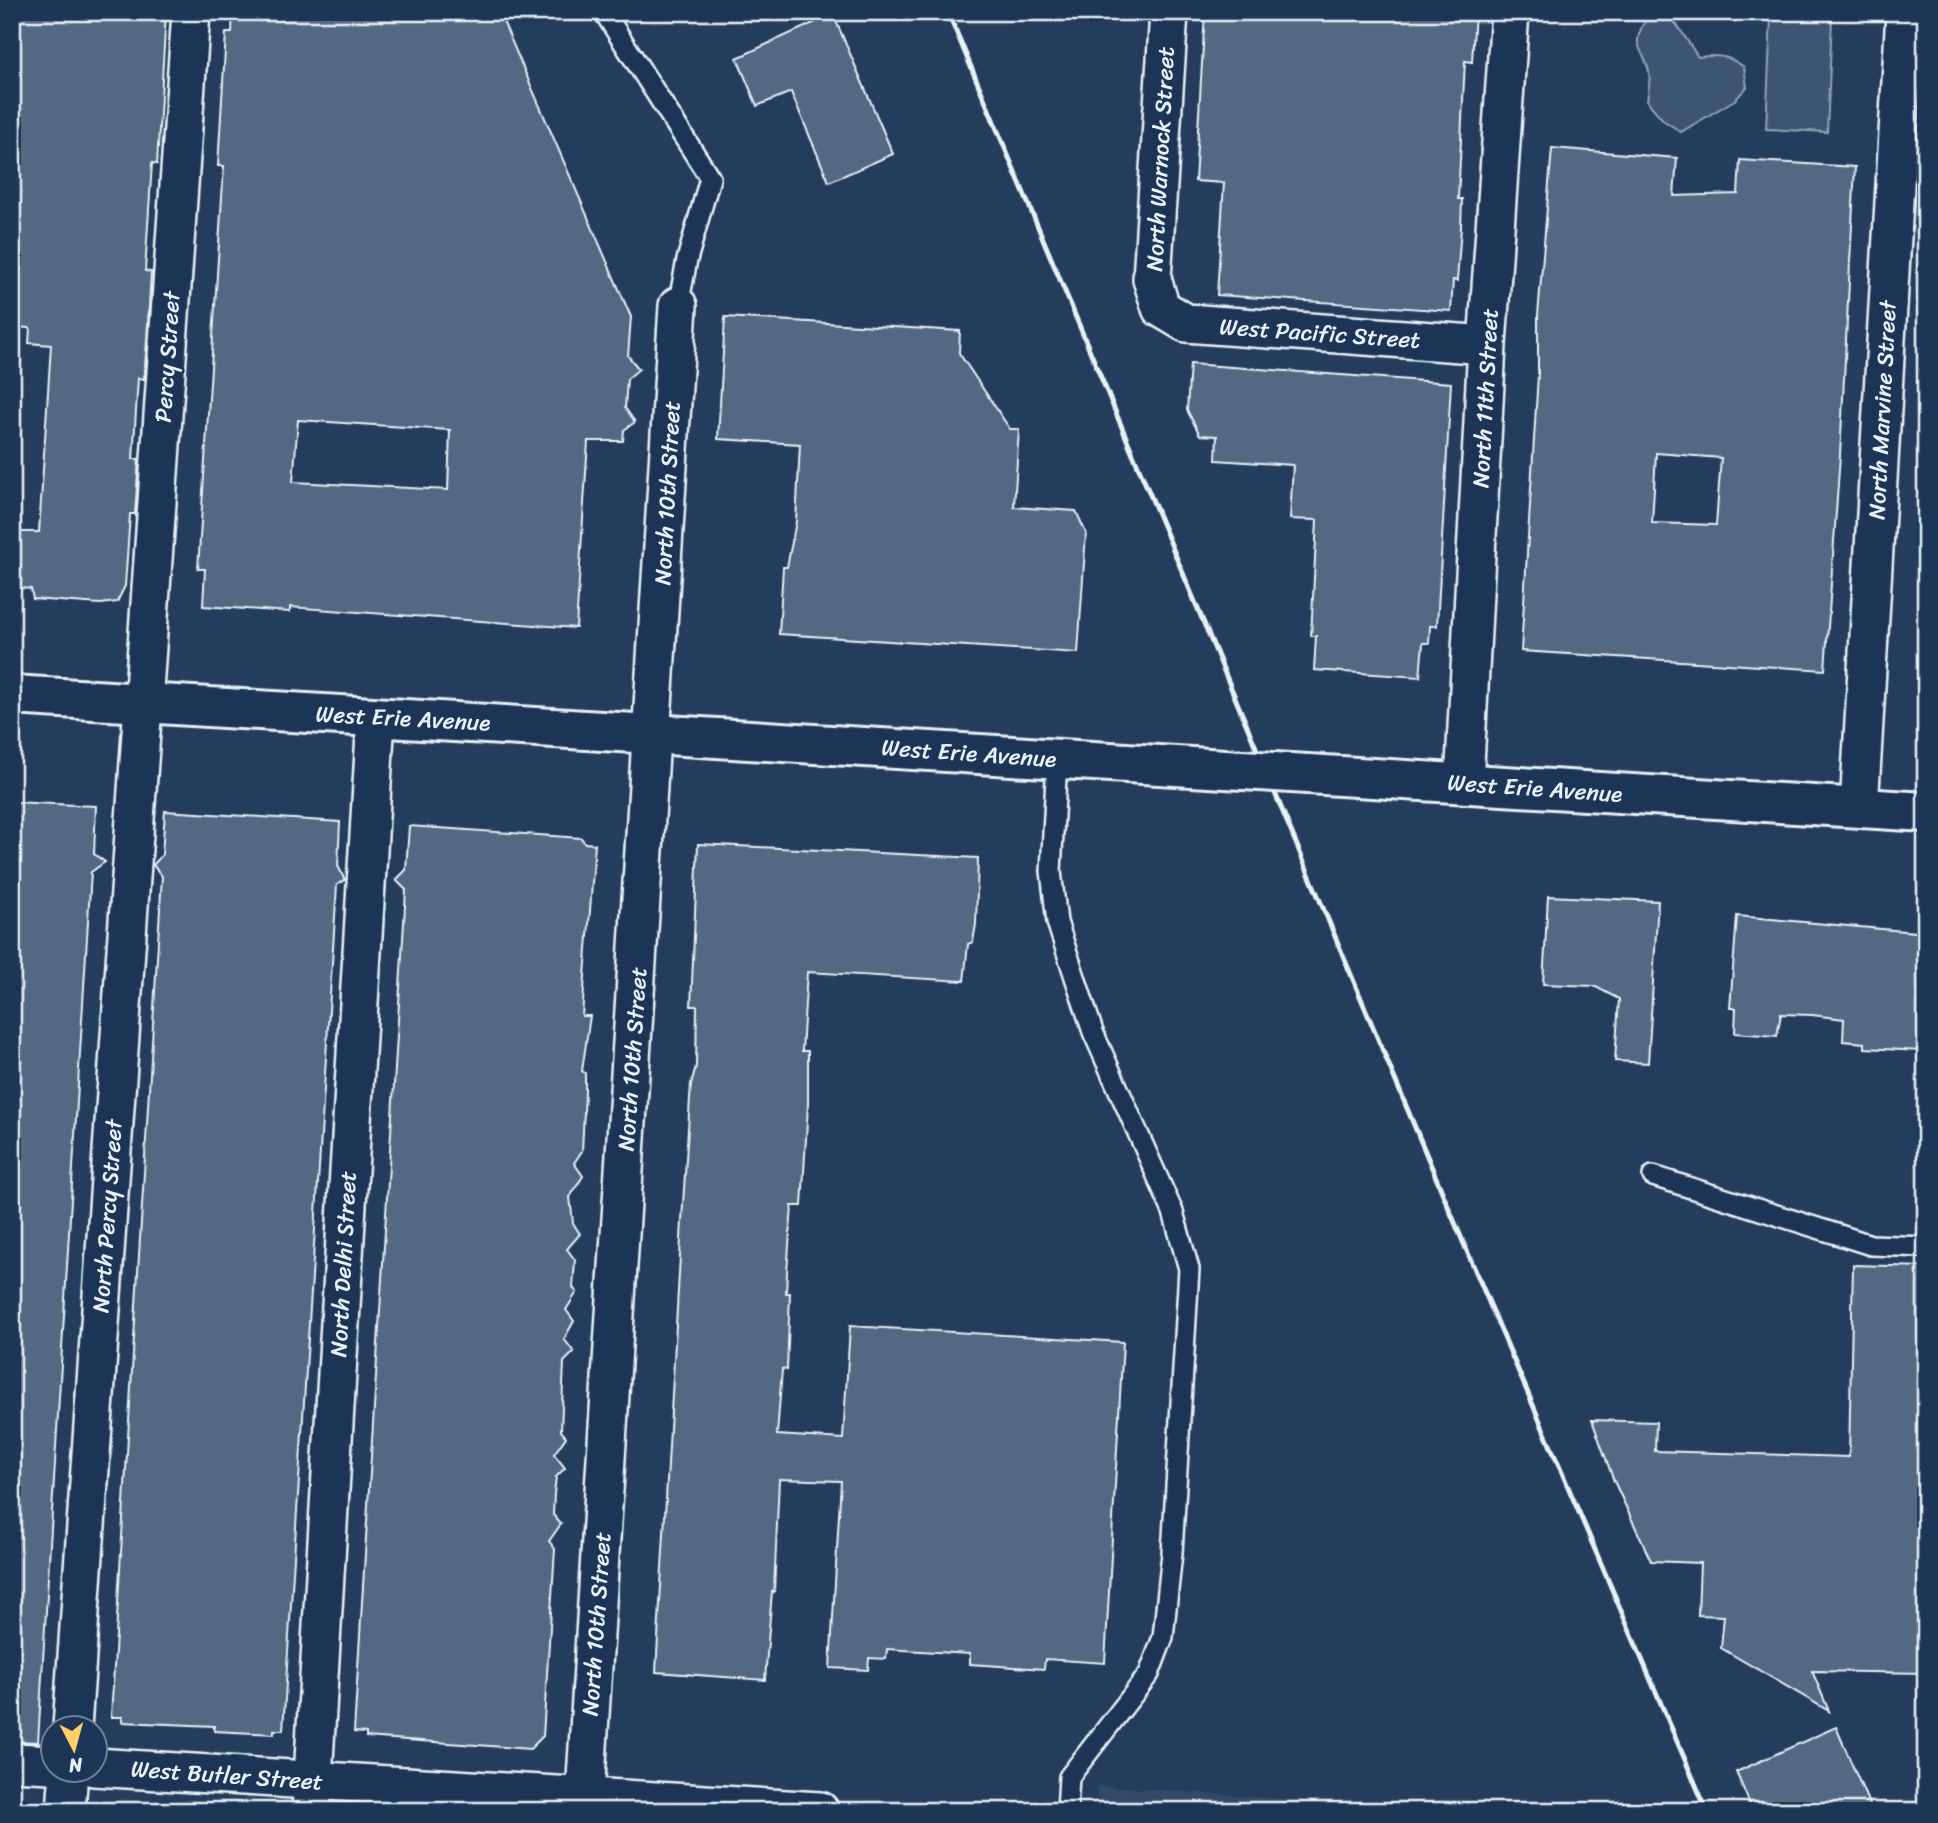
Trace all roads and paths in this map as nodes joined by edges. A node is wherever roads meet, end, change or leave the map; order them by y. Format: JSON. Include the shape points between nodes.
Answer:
{"nodes":[{"id":1,"x":191,"y":12,"type":"edge"},
{"id":2,"x":604,"y":12,"type":"edge"},
{"id":3,"x":1169,"y":12,"type":"edge"},
{"id":4,"x":1510,"y":12,"type":"edge"},
{"id":5,"x":1905,"y":12,"type":"edge"},
{"id":6,"x":1159,"y":304,"type":"joint"},
{"id":7,"x":678,"y":306,"type":"joint"},
{"id":8,"x":1488,"y":345,"type":"junction"},
{"id":9,"x":12,"y":695,"type":"edge"},
{"id":10,"x":143,"y":703,"type":"junction"},
{"id":11,"x":376,"y":717,"type":"junction"},
{"id":12,"x":652,"y":734,"type":"junction"},
{"id":13,"x":1057,"y":759,"type":"junction"},
{"id":14,"x":1464,"y":783,"type":"junction"},
{"id":15,"x":1859,"y":808,"type":"junction"},
{"id":16,"x":1926,"y":812,"type":"edge"},
{"id":17,"x":1653,"y":1176,"type":"dead end"},
{"id":18,"x":1926,"y":1247,"type":"edge"},
{"id":19,"x":73,"y":1714,"type":"edge"},
{"id":20,"x":12,"y":1762,"type":"edge"},
{"id":21,"x":38,"y":1763,"type":"edge"},
{"id":22,"x":108,"y":1769,"type":"edge"},
{"id":23,"x":68,"y":1784,"type":"edge"},
{"id":24,"x":312,"y":1796,"type":"edge"},
{"id":25,"x":585,"y":1804,"type":"edge"},
{"id":26,"x":66,"y":1811,"type":"edge"},
{"id":27,"x":820,"y":1811,"type":"edge"},
{"id":28,"x":1067,"y":1811,"type":"edge"}],
"edges":[{"from":1,"to":10,"type":"street","name":"Percy Street"},
{"from":2,"to":7,"type":"lane","via":[[710,178]]},
{"from":3,"to":6,"type":"street","name":"North Warnock Street","via":[[1152,279]]},
{"from":4,"to":8,"type":"street","name":"North 11th Street"},
{"from":5,"to":15,"type":"street","name":"North Marvine Street"},
{"from":6,"to":8,"type":"street","name":"West Pacific Street","via":[[1186,323]]},
{"from":7,"to":12,"type":"street","name":"North 10th Street"},
{"from":8,"to":14,"type":"street","name":"North 11th Street"},
{"from":9,"to":10,"type":"main road","name":"West Erie Avenue"},
{"from":10,"to":11,"type":"main road","name":"West Erie Avenue"},
{"from":10,"to":19,"type":"street","name":"North Percy Street"},
{"from":11,"to":12,"type":"main road","name":"West Erie Avenue"},
{"from":11,"to":24,"type":"street","name":"North Delhi Street"},
{"from":12,"to":13,"type":"main road","name":"West Erie Avenue"},
{"from":12,"to":25,"type":"street","name":"North 10th Street"},
{"from":13,"to":14,"type":"main road","name":"West Erie Avenue","bridge":true},
{"from":13,"to":28,"type":"lane","via":[[1051,871],[1057,922],[1093,1032],[1173,1212],[1189,1269],[1163,1637],[1149,1674],[1069,1777]]},
{"from":14,"to":15,"type":"main road","name":"West Erie Avenue"},
{"from":15,"to":16,"type":"main road","name":"West Erie Avenue"},
{"from":17,"to":18,"type":"lane","via":[[1871,1245]]},
{"from":20,"to":21,"type":"street"},
{"from":22,"to":24,"type":"street","name":"West Butler Street"},
{"from":23,"to":26,"type":"street"},
{"from":24,"to":25,"type":"street","name":"West Butler Street"},
{"from":25,"to":27,"type":"street","name":"West Butler Street"}]}
